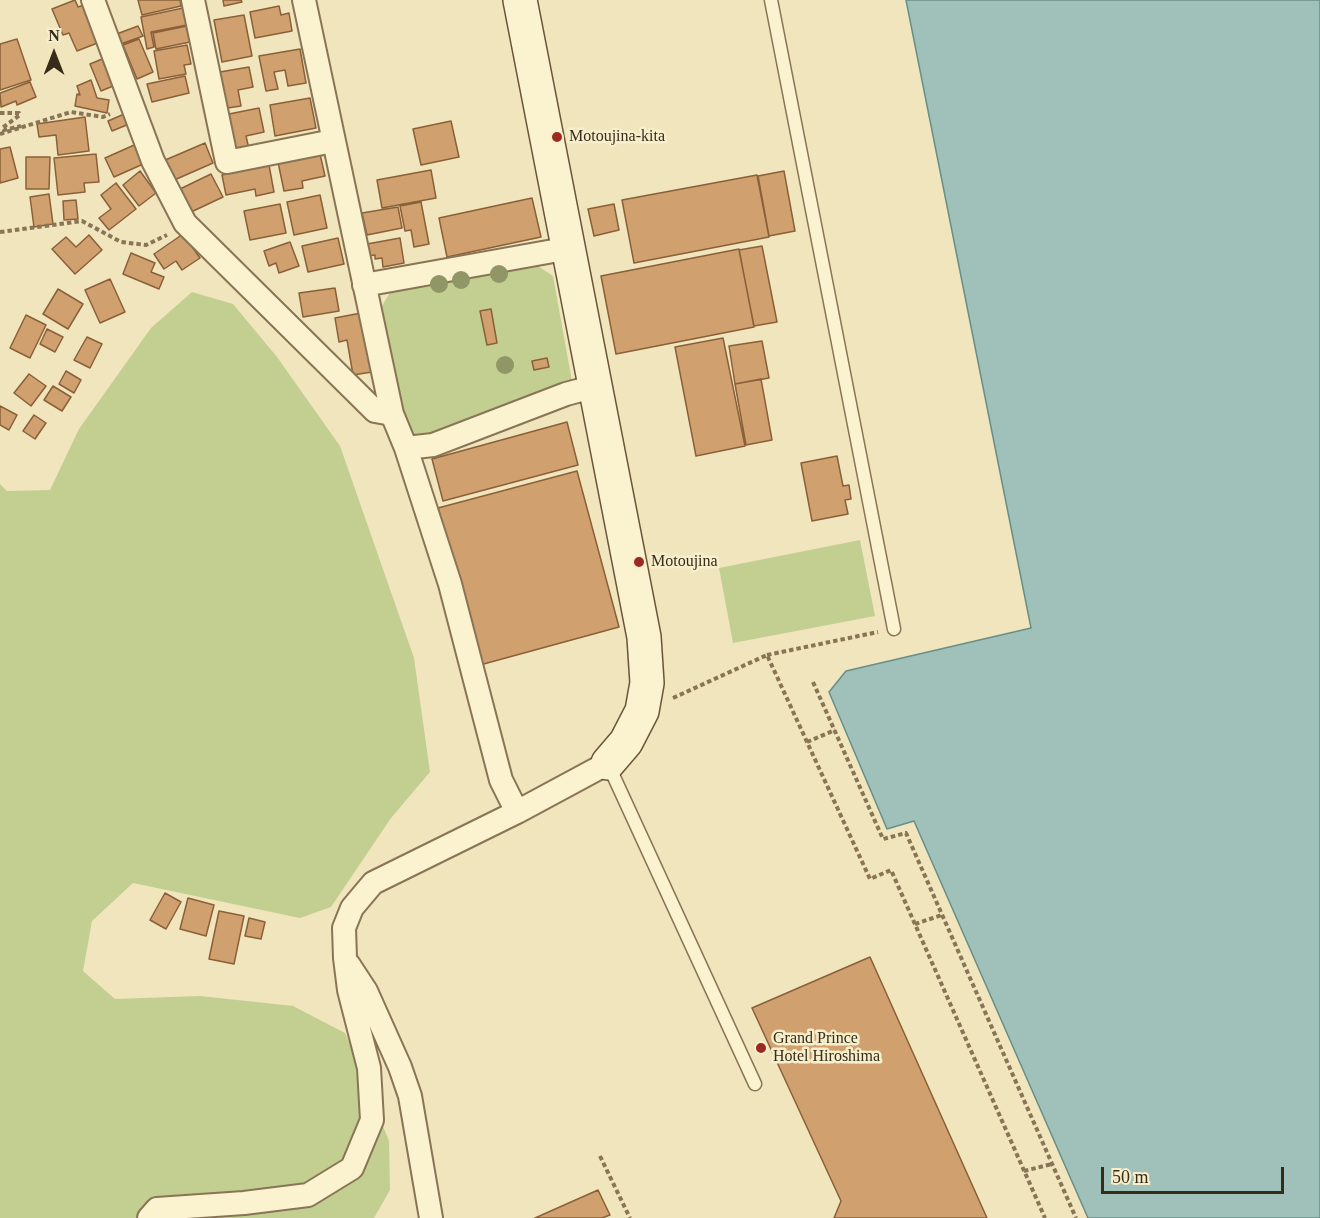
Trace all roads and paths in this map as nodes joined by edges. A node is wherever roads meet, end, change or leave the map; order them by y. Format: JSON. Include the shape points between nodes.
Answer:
{"nodes":[{"id":1,"x":93,"y":0,"type":"edge"},
{"id":2,"x":194,"y":0,"type":"edge"},
{"id":3,"x":304,"y":0,"type":"edge"},
{"id":4,"x":520,"y":0,"type":"edge"},
{"id":5,"x":771,"y":0,"type":"edge"},
{"id":6,"x":131,"y":107,"type":"junction"},
{"id":7,"x":0,"y":112,"type":"edge"},
{"id":8,"x":23,"y":128,"type":"junction"},
{"id":9,"x":0,"y":134,"type":"edge"},
{"id":10,"x":333,"y":141,"type":"junction"},
{"id":11,"x":185,"y":223,"type":"junction"},
{"id":12,"x":0,"y":232,"type":"edge"},
{"id":13,"x":570,"y":248,"type":"junction"},
{"id":14,"x":364,"y":285,"type":"junction"},
{"id":15,"x":596,"y":386,"type":"junction"},
{"id":16,"x":392,"y":414,"type":"junction"},
{"id":17,"x":406,"y":448,"type":"junction"},
{"id":18,"x":894,"y":629,"type":"joint"},
{"id":19,"x":767,"y":655,"type":"junction"},
{"id":20,"x":813,"y":682,"type":"dead end"},
{"id":21,"x":669,"y":700,"type":"dead end"},
{"id":22,"x":835,"y":730,"type":"junction"},
{"id":23,"x":807,"y":742,"type":"junction"},
{"id":24,"x":608,"y":763,"type":"junction"},
{"id":25,"x":517,"y":812,"type":"junction"},
{"id":26,"x":942,"y":915,"type":"junction"},
{"id":27,"x":915,"y":924,"type":"junction"},
{"id":28,"x":345,"y":958,"type":"junction"},
{"id":29,"x":755,"y":1084,"type":"dead end"},
{"id":30,"x":600,"y":1156,"type":"dead end"},
{"id":31,"x":1052,"y":1164,"type":"junction"},
{"id":32,"x":1024,"y":1171,"type":"junction"},
{"id":33,"x":148,"y":1218,"type":"edge"},
{"id":34,"x":431,"y":1218,"type":"edge"},
{"id":35,"x":630,"y":1218,"type":"edge"},
{"id":36,"x":1045,"y":1218,"type":"edge"},
{"id":37,"x":1076,"y":1218,"type":"edge"}],
"edges":[{"from":1,"to":6,"type":"street"},
{"from":2,"to":10,"type":"street","via":[[227,162]]},
{"from":3,"to":10,"type":"street"},
{"from":4,"to":13,"type":"street"},
{"from":5,"to":18,"type":"lane"},
{"from":6,"to":8,"type":"path","via":[[103,117],[71,112]]},
{"from":6,"to":11,"type":"street"},
{"from":7,"to":8,"type":"path","via":[[20,115],[4,130]]},
{"from":8,"to":9,"type":"path"},
{"from":10,"to":14,"type":"street"},
{"from":11,"to":12,"type":"path","via":[[146,245],[121,242],[82,221]]},
{"from":11,"to":16,"type":"street","via":[[375,411]]},
{"from":13,"to":14,"type":"street"},
{"from":13,"to":15,"type":"street"},
{"from":14,"to":16,"type":"street"},
{"from":15,"to":17,"type":"street","via":[[433,445]]},
{"from":15,"to":24,"type":"street","via":[[643,628],[647,683],[642,711],[627,742]]},
{"from":16,"to":17,"type":"street"},
{"from":17,"to":25,"type":"street","via":[[450,584],[501,780]]},
{"from":18,"to":19,"type":"path"},
{"from":19,"to":21,"type":"path"},
{"from":19,"to":23,"type":"path"},
{"from":20,"to":22,"type":"path"},
{"from":22,"to":23,"type":"path"},
{"from":22,"to":26,"type":"path","via":[[884,839],[906,833]]},
{"from":23,"to":27,"type":"path","via":[[870,879],[891,870]]},
{"from":24,"to":25,"type":"street"},
{"from":24,"to":29,"type":"lane"},
{"from":25,"to":28,"type":"street","via":[[373,883],[352,908],[344,928]]},
{"from":26,"to":27,"type":"path"},
{"from":26,"to":31,"type":"path"},
{"from":27,"to":32,"type":"path"},
{"from":28,"to":33,"type":"street","via":[[369,1068],[372,1120],[352,1168],[308,1194],[157,1209]]},
{"from":28,"to":34,"type":"street","via":[[366,991],[400,1067],[415,1118]]},
{"from":30,"to":35,"type":"path"},
{"from":31,"to":32,"type":"path"},
{"from":31,"to":37,"type":"path"},
{"from":32,"to":36,"type":"path"}]}
